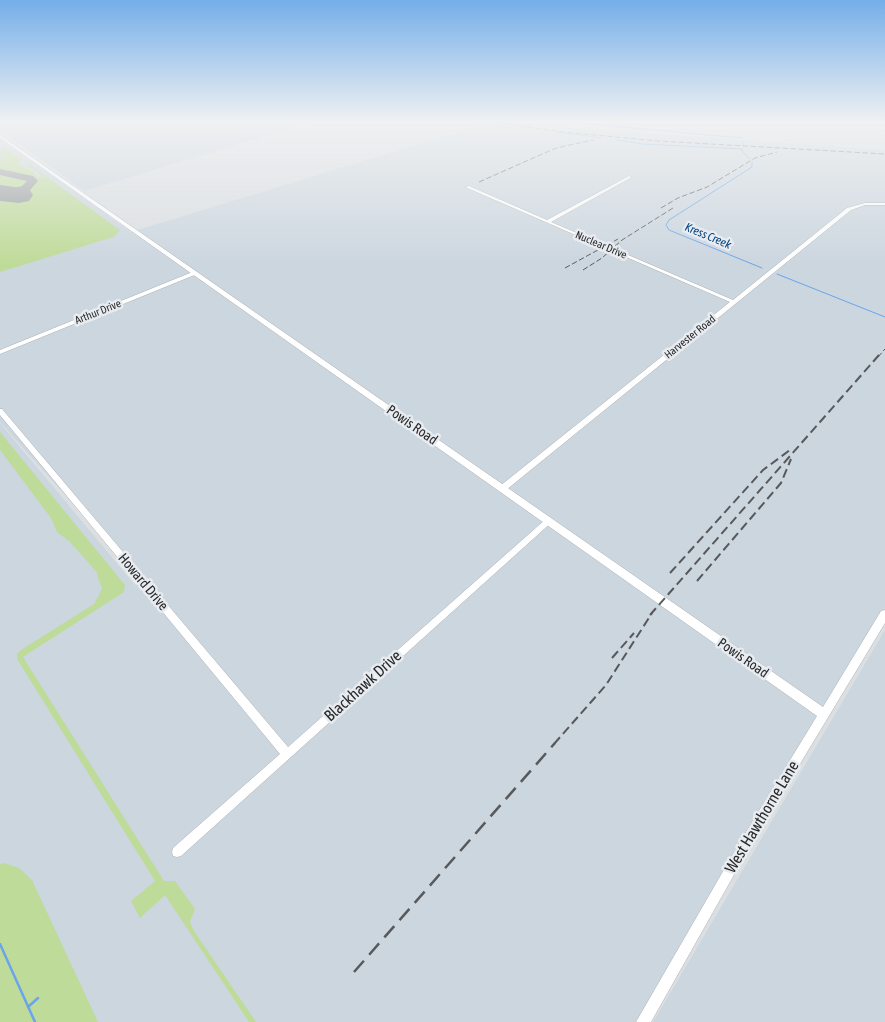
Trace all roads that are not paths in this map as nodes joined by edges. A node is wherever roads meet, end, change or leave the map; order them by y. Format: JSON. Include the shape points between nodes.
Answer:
{"nodes":[{"id":1,"x":47,"y":169,"type":"edge"},
{"id":2,"x":630,"y":176,"type":"dead end"},
{"id":3,"x":467,"y":188,"type":"dead end"},
{"id":4,"x":885,"y":204,"type":"edge"},
{"id":5,"x":547,"y":222,"type":"junction"},
{"id":6,"x":195,"y":273,"type":"junction"},
{"id":7,"x":734,"y":302,"type":"junction"},
{"id":8,"x":0,"y":352,"type":"edge"},
{"id":9,"x":0,"y":411,"type":"edge"},
{"id":10,"x":503,"y":488,"type":"junction"},
{"id":11,"x":548,"y":521,"type":"junction"},
{"id":12,"x":885,"y":614,"type":"edge"},
{"id":13,"x":824,"y":714,"type":"junction"},
{"id":14,"x":287,"y":754,"type":"junction"},
{"id":15,"x":177,"y":852,"type":"dead end"},
{"id":16,"x":643,"y":1022,"type":"edge"}],
"edges":[{"from":1,"to":6,"type":"street","name":"Powis Road"},
{"from":2,"to":5,"type":"street"},
{"from":3,"to":5,"type":"street","name":"Nuclear Drive"},
{"from":4,"to":7,"type":"street","name":"Harvester Road","via":[[865,204],[849,209]]},
{"from":5,"to":7,"type":"street","name":"Nuclear Drive"},
{"from":6,"to":8,"type":"street","name":"Arthur Drive"},
{"from":6,"to":10,"type":"street","name":"Powis Road"},
{"from":7,"to":10,"type":"street","name":"Harvester Road"},
{"from":9,"to":14,"type":"street","name":"Howard Drive"},
{"from":10,"to":11,"type":"street","name":"Powis Road"},
{"from":11,"to":13,"type":"street","name":"Powis Road"},
{"from":11,"to":14,"type":"street","name":"Blackhawk Drive"},
{"from":12,"to":13,"type":"street","name":"West Hawthorne Lane"},
{"from":13,"to":16,"type":"street","name":"West Hawthorne Lane"},
{"from":14,"to":15,"type":"street","name":"Blackhawk Drive"}]}
